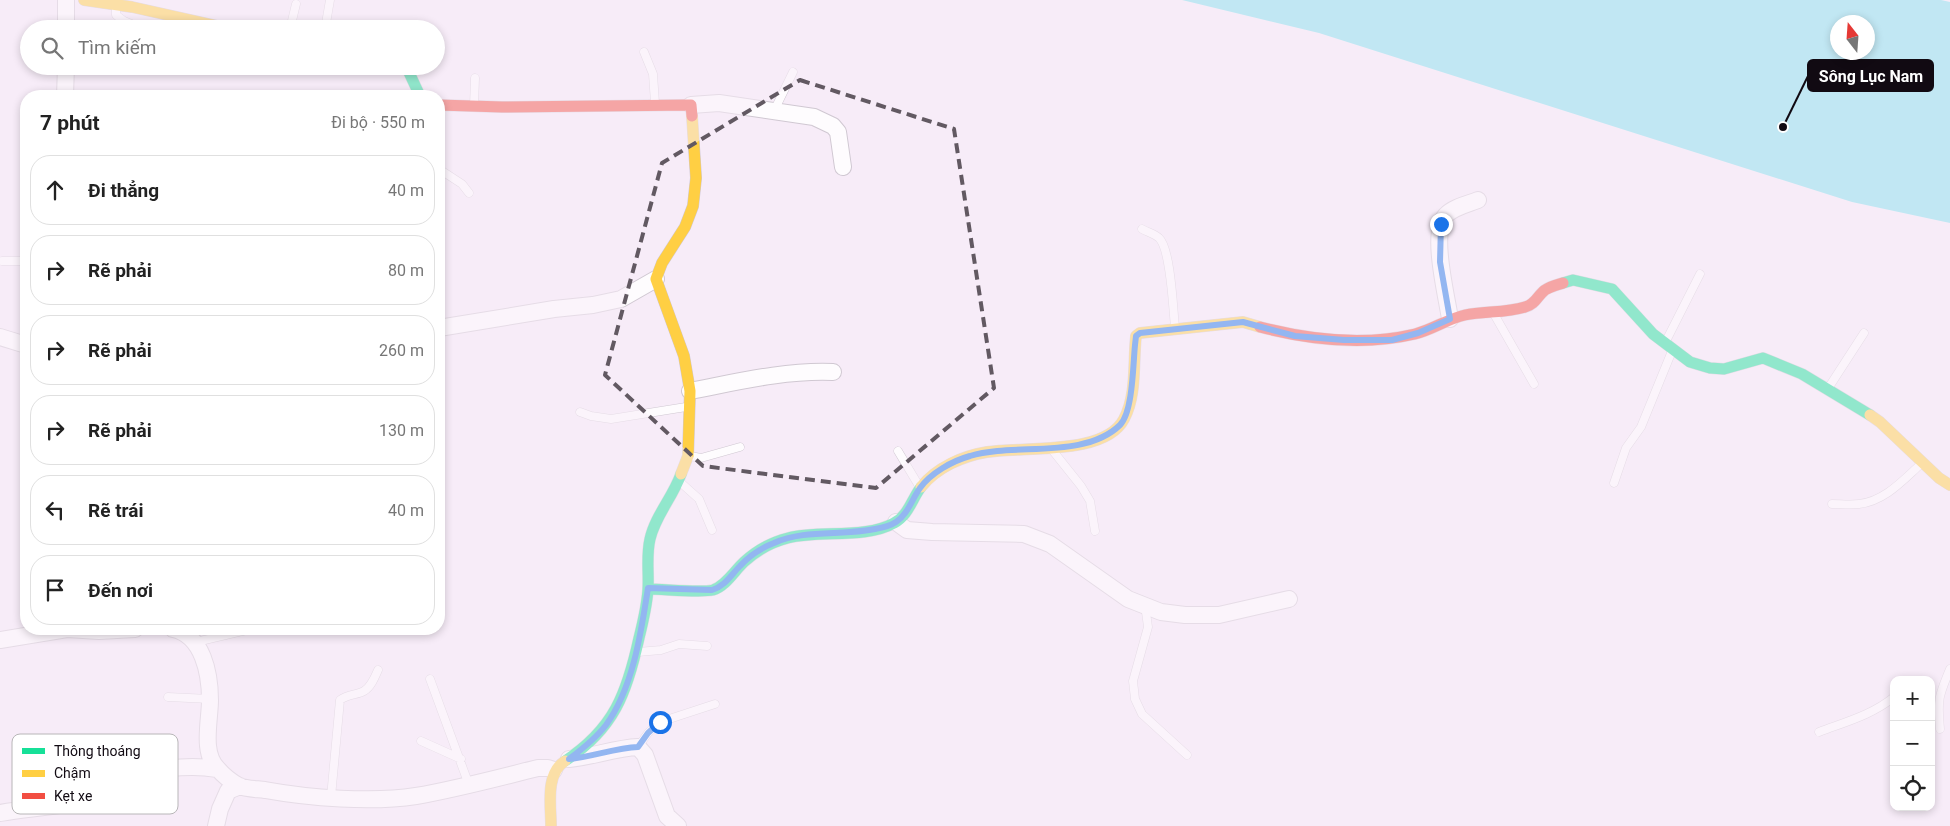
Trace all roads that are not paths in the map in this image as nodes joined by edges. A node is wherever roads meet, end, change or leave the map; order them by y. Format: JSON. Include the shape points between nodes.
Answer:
{"nodes":[{"id":1,"x":66,"y":0,"type":"edge"},
{"id":2,"x":84,"y":0,"type":"edge"},
{"id":3,"x":330,"y":0,"type":"edge"},
{"id":4,"x":117,"y":4,"type":"junction"},
{"id":5,"x":296,"y":4,"type":"dead end"},
{"id":6,"x":147,"y":5,"type":"edge"},
{"id":7,"x":66,"y":20,"type":"edge"},
{"id":8,"x":125,"y":20,"type":"edge"},
{"id":9,"x":200,"y":20,"type":"edge"},
{"id":10,"x":292,"y":20,"type":"edge"},
{"id":11,"x":327,"y":20,"type":"edge"},
{"id":12,"x":644,"y":52,"type":"dead end"},
{"id":13,"x":793,"y":72,"type":"dead end"},
{"id":14,"x":66,"y":75,"type":"edge"},
{"id":15,"x":410,"y":75,"type":"edge"},
{"id":16,"x":475,"y":78,"type":"dead end"},
{"id":17,"x":65,"y":90,"type":"edge"},
{"id":18,"x":417,"y":90,"type":"edge"},
{"id":19,"x":655,"y":103,"type":"junction"},
{"id":20,"x":691,"y":104,"type":"junction"},
{"id":21,"x":445,"y":106,"type":"edge"},
{"id":22,"x":474,"y":108,"type":"junction"},
{"id":23,"x":774,"y":110,"type":"junction"},
{"id":24,"x":843,"y":167,"type":"dead end"},
{"id":25,"x":445,"y":173,"type":"edge"},
{"id":26,"x":469,"y":193,"type":"dead end"},
{"id":27,"x":1478,"y":200,"type":"dead end"},
{"id":28,"x":1142,"y":229,"type":"dead end"},
{"id":29,"x":2,"y":261,"type":"dead end"},
{"id":30,"x":20,"y":261,"type":"edge"},
{"id":31,"x":1700,"y":274,"type":"dead end"},
{"id":32,"x":656,"y":279,"type":"junction"},
{"id":33,"x":1493,"y":312,"type":"junction"},
{"id":34,"x":1450,"y":319,"type":"junction"},
{"id":35,"x":445,"y":327,"type":"edge"},
{"id":36,"x":1175,"y":328,"type":"junction"},
{"id":37,"x":1864,"y":333,"type":"dead end"},
{"id":38,"x":0,"y":337,"type":"edge"},
{"id":39,"x":20,"y":343,"type":"edge"},
{"id":40,"x":1669,"y":346,"type":"junction"},
{"id":41,"x":833,"y":372,"type":"dead end"},
{"id":42,"x":1534,"y":384,"type":"dead end"},
{"id":43,"x":1828,"y":389,"type":"junction"},
{"id":44,"x":690,"y":399,"type":"junction"},
{"id":45,"x":580,"y":412,"type":"dead end"},
{"id":46,"x":740,"y":447,"type":"dead end"},
{"id":47,"x":1050,"y":448,"type":"junction"},
{"id":48,"x":898,"y":451,"type":"dead end"},
{"id":49,"x":688,"y":456,"type":"junction"},
{"id":50,"x":1922,"y":463,"type":"junction"},
{"id":51,"x":678,"y":481,"type":"junction"},
{"id":52,"x":1949,"y":481,"type":"edge"},
{"id":53,"x":1614,"y":483,"type":"dead end"},
{"id":54,"x":920,"y":488,"type":"junction"},
{"id":55,"x":1832,"y":504,"type":"dead end"},
{"id":56,"x":896,"y":522,"type":"junction"},
{"id":57,"x":712,"y":530,"type":"dead end"},
{"id":58,"x":1095,"y":531,"type":"dead end"},
{"id":59,"x":648,"y":588,"type":"junction"},
{"id":60,"x":1289,"y":599,"type":"dead end"},
{"id":61,"x":1145,"y":605,"type":"junction"},
{"id":62,"x":27,"y":635,"type":"edge"},
{"id":63,"x":186,"y":635,"type":"edge"},
{"id":64,"x":226,"y":635,"type":"edge"},
{"id":65,"x":0,"y":640,"type":"edge"},
{"id":66,"x":196,"y":642,"type":"junction"},
{"id":67,"x":707,"y":646,"type":"dead end"},
{"id":68,"x":636,"y":652,"type":"junction"},
{"id":69,"x":1950,"y":669,"type":"edge"},
{"id":70,"x":378,"y":670,"type":"dead end"},
{"id":71,"x":430,"y":679,"type":"dead end"},
{"id":72,"x":168,"y":697,"type":"dead end"},
{"id":73,"x":210,"y":699,"type":"junction"},
{"id":74,"x":1890,"y":700,"type":"edge"},
{"id":75,"x":715,"y":704,"type":"dead end"},
{"id":76,"x":1935,"y":704,"type":"edge"},
{"id":77,"x":1935,"y":710,"type":"edge"},
{"id":78,"x":1940,"y":729,"type":"dead end"},
{"id":79,"x":1819,"y":732,"type":"dead end"},
{"id":80,"x":422,"y":741,"type":"dead end"},
{"id":81,"x":638,"y":747,"type":"junction"},
{"id":82,"x":1187,"y":755,"type":"dead end"},
{"id":83,"x":461,"y":759,"type":"junction"},
{"id":84,"x":569,"y":759,"type":"junction"},
{"id":85,"x":178,"y":768,"type":"edge"},
{"id":86,"x":217,"y":769,"type":"junction"},
{"id":87,"x":554,"y":770,"type":"junction"},
{"id":88,"x":469,"y":785,"type":"junction"},
{"id":89,"x":240,"y":786,"type":"junction"},
{"id":90,"x":330,"y":797,"type":"junction"},
{"id":91,"x":216,"y":826,"type":"edge"},
{"id":92,"x":551,"y":826,"type":"edge"},
{"id":93,"x":678,"y":826,"type":"edge"}],
"edges":[{"from":1,"to":7,"type":"street"},
{"from":2,"to":4,"type":"street"},
{"from":3,"to":11,"type":"lane"},
{"from":4,"to":6,"type":"street"},
{"from":4,"to":8,"type":"lane","via":[[116,15]]},
{"from":5,"to":10,"type":"lane"},
{"from":6,"to":9,"type":"street"},
{"from":12,"to":19,"type":"lane","via":[[653,74]]},
{"from":13,"to":23,"type":"lane"},
{"from":14,"to":17,"type":"street"},
{"from":15,"to":18,"type":"street"},
{"from":16,"to":22,"type":"lane"},
{"from":19,"to":20,"type":"street"},
{"from":19,"to":22,"type":"street"},
{"from":20,"to":23,"type":"street","via":[[718,103]]},
{"from":20,"to":32,"type":"street","via":[[696,185],[690,216],[684,230],[666,253]]},
{"from":21,"to":22,"type":"street"},
{"from":23,"to":24,"type":"street","via":[[814,117],[833,126],[838,132]]},
{"from":25,"to":26,"type":"lane"},
{"from":27,"to":34,"type":"street","via":[[1456,208],[1441,224],[1440,262]]},
{"from":28,"to":36,"type":"lane","via":[[1162,242],[1169,264]]},
{"from":29,"to":30,"type":"lane"},
{"from":31,"to":40,"type":"lane"},
{"from":32,"to":35,"type":"street","via":[[621,299],[594,306],[554,309]]},
{"from":32,"to":44,"type":"street","via":[[684,356]]},
{"from":33,"to":34,"type":"street"},
{"from":33,"to":40,"type":"street","via":[[1527,307],[1550,287],[1573,280],[1612,289],[1634,315]]},
{"from":33,"to":42,"type":"lane"},
{"from":34,"to":36,"type":"street","via":[[1392,340],[1295,336],[1243,322]]},
{"from":36,"to":47,"type":"street","via":[[1150,330],[1136,336],[1128,413],[1120,425],[1088,442]]},
{"from":37,"to":43,"type":"lane"},
{"from":38,"to":39,"type":"street"},
{"from":40,"to":43,"type":"street","via":[[1690,362],[1710,368],[1724,369],[1763,358]]},
{"from":40,"to":53,"type":"lane","via":[[1641,427],[1626,448]]},
{"from":41,"to":44,"type":"street","via":[[769,376]]},
{"from":43,"to":50,"type":"street","via":[[1880,422]]},
{"from":44,"to":45,"type":"lane","via":[[611,418]]},
{"from":44,"to":49,"type":"street"},
{"from":46,"to":49,"type":"lane","via":[[701,458]]},
{"from":47,"to":54,"type":"street","via":[[1008,449],[970,456],[943,468]]},
{"from":47,"to":58,"type":"lane","via":[[1090,501]]},
{"from":48,"to":54,"type":"lane"},
{"from":49,"to":51,"type":"street"},
{"from":50,"to":52,"type":"street"},
{"from":50,"to":55,"type":"lane","via":[[1876,500]]},
{"from":51,"to":57,"type":"lane","via":[[699,499]]},
{"from":51,"to":59,"type":"street","via":[[650,538]]},
{"from":54,"to":56,"type":"street","via":[[910,507]]},
{"from":56,"to":59,"type":"street","via":[[857,533],[800,536],[775,542],[753,554],[720,587],[712,590]]},
{"from":56,"to":61,"type":"street","via":[[907,530],[1024,534],[1038,538],[1128,600]]},
{"from":59,"to":68,"type":"street"},
{"from":60,"to":61,"type":"street","via":[[1219,615],[1161,612]]},
{"from":61,"to":82,"type":"lane","via":[[1148,627],[1133,681],[1135,699],[1142,714]]},
{"from":62,"to":65,"type":"street"},
{"from":63,"to":66,"type":"street"},
{"from":64,"to":66,"type":"lane"},
{"from":66,"to":73,"type":"street","via":[[205,663]]},
{"from":67,"to":68,"type":"lane","via":[[679,644],[661,650]]},
{"from":68,"to":84,"type":"street","via":[[622,699],[610,719]]},
{"from":69,"to":76,"type":"lane"},
{"from":70,"to":90,"type":"lane","via":[[364,691],[340,700]]},
{"from":71,"to":83,"type":"lane"},
{"from":72,"to":73,"type":"lane"},
{"from":73,"to":86,"type":"street","via":[[208,749],[210,760]]},
{"from":74,"to":79,"type":"lane","via":[[1863,716]]},
{"from":75,"to":81,"type":"lane","via":[[660,722]]},
{"from":77,"to":78,"type":"lane"},
{"from":80,"to":83,"type":"lane"},
{"from":81,"to":84,"type":"street"},
{"from":81,"to":93,"type":"street","via":[[645,755],[667,816]]},
{"from":83,"to":88,"type":"lane"},
{"from":84,"to":87,"type":"street"},
{"from":85,"to":86,"type":"street","via":[[200,766]]},
{"from":86,"to":89,"type":"street"},
{"from":87,"to":88,"type":"street","via":[[538,768]]},
{"from":87,"to":92,"type":"street"},
{"from":88,"to":90,"type":"street","via":[[393,798]]},
{"from":89,"to":90,"type":"street"},
{"from":89,"to":91,"type":"street","via":[[228,791]]}]}
